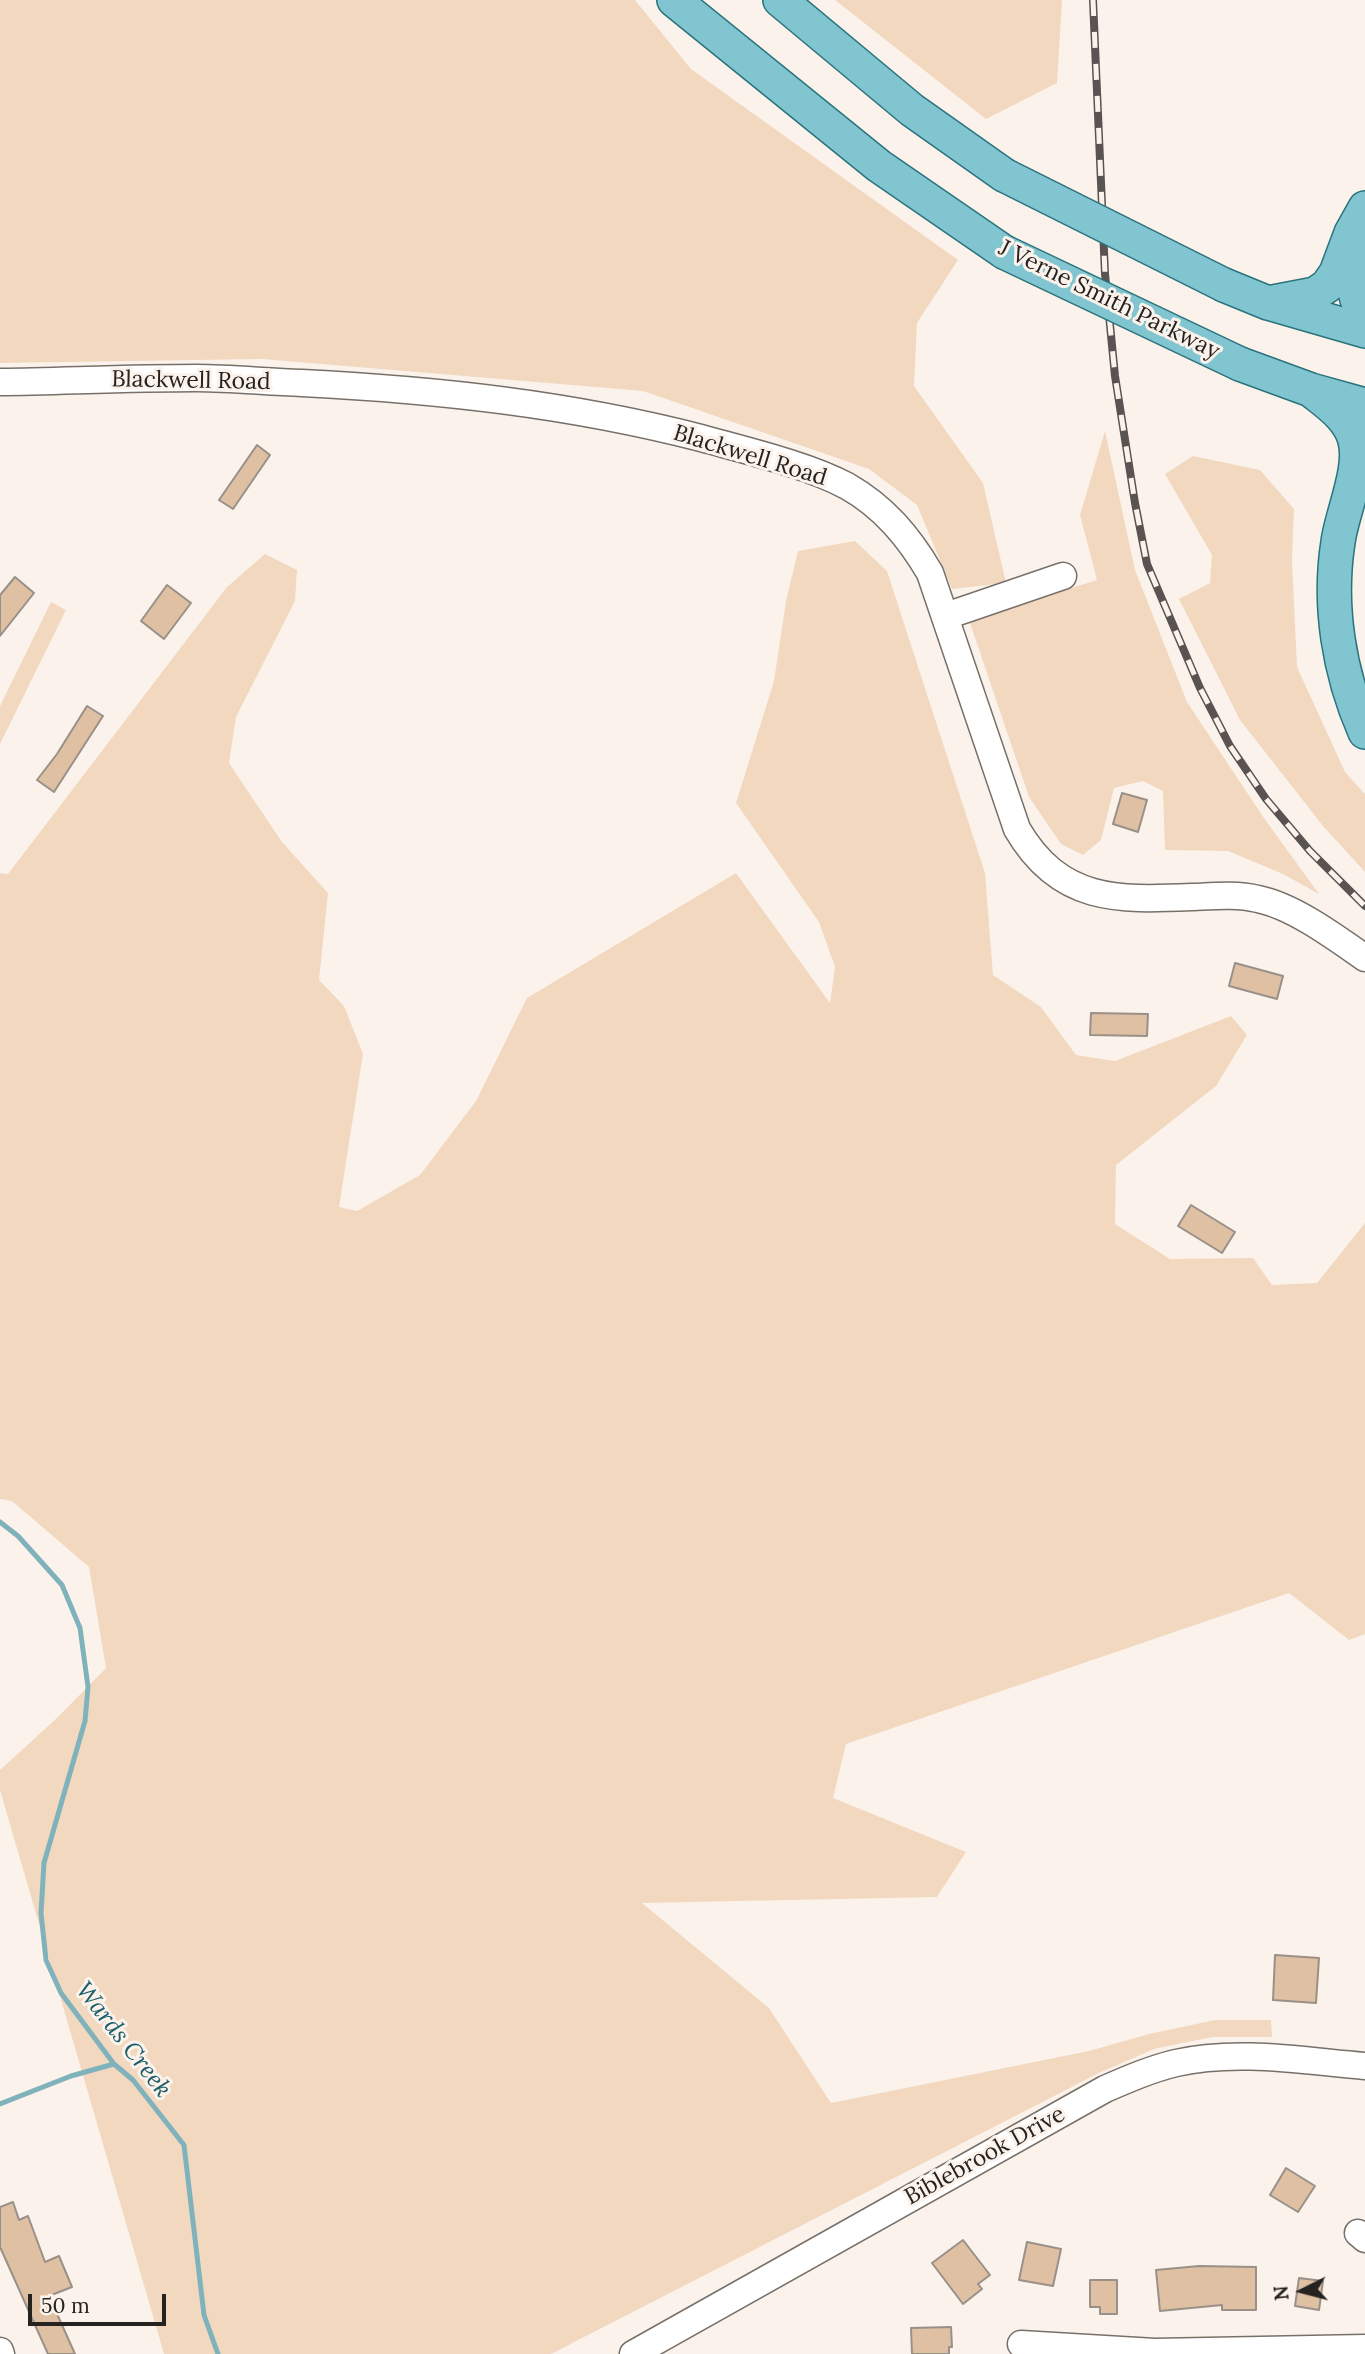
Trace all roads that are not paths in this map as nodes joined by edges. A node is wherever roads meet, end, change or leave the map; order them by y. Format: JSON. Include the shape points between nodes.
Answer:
{"nodes":[{"id":1,"x":674,"y":0,"type":"edge"},
{"id":2,"x":780,"y":0,"type":"edge"},
{"id":3,"x":1365,"y":208,"type":"edge"},
{"id":4,"x":1365,"y":244,"type":"edge"},
{"id":5,"x":1268,"y":303,"type":"junction"},
{"id":6,"x":1365,"y":316,"type":"edge"},
{"id":7,"x":1365,"y":331,"type":"edge"},
{"id":8,"x":0,"y":382,"type":"edge"},
{"id":9,"x":1311,"y":390,"type":"junction"},
{"id":10,"x":1365,"y":405,"type":"edge"},
{"id":11,"x":1365,"y":501,"type":"edge"},
{"id":12,"x":1063,"y":576,"type":"dead end"},
{"id":13,"x":946,"y":616,"type":"junction"},
{"id":14,"x":1365,"y":683,"type":"edge"},
{"id":15,"x":1365,"y":732,"type":"edge"},
{"id":16,"x":1365,"y":958,"type":"edge"},
{"id":17,"x":1365,"y":2066,"type":"edge"},
{"id":18,"x":1021,"y":2344,"type":"dead end"},
{"id":19,"x":1365,"y":2348,"type":"edge"},
{"id":20,"x":1155,"y":2353,"type":"edge"},
{"id":21,"x":633,"y":2354,"type":"edge"}],
"edges":[{"from":1,"to":9,"type":"main road","name":"J Verne Smith Parkway","bridge":true,"via":[[878,166],[1004,252],[1240,364]]},
{"from":2,"to":5,"type":"main road","bridge":true,"via":[[912,110],[1004,175]]},
{"from":3,"to":5,"type":"main road","via":[[1327,286],[1315,295]]},
{"from":4,"to":6,"type":"main road","via":[[1353,284]]},
{"from":5,"to":7,"type":"main road"},
{"from":8,"to":13,"type":"street","name":"Blackwell Road","via":[[198,378],[342,385],[485,396],[653,426],[817,474],[863,497],[915,547]]},
{"from":9,"to":10,"type":"main road","name":"J Verne Smith Parkway"},
{"from":9,"to":15,"type":"main road","via":[[1343,417],[1355,439],[1354,471],[1338,543],[1335,619],[1343,667]]},
{"from":11,"to":14,"type":"main road","via":[[1353,554],[1351,602],[1353,635]]},
{"from":12,"to":13,"type":"street"},
{"from":13,"to":16,"type":"street","name":"Blackwell Road","via":[[1017,829],[1055,874],[1114,897],[1260,899],[1294,913]]},
{"from":17,"to":21,"type":"street","name":"Biblebrook Drive","via":[[1215,2057],[1140,2074],[1105,2089]]},
{"from":18,"to":20,"type":"street"},
{"from":19,"to":20,"type":"street"}]}
